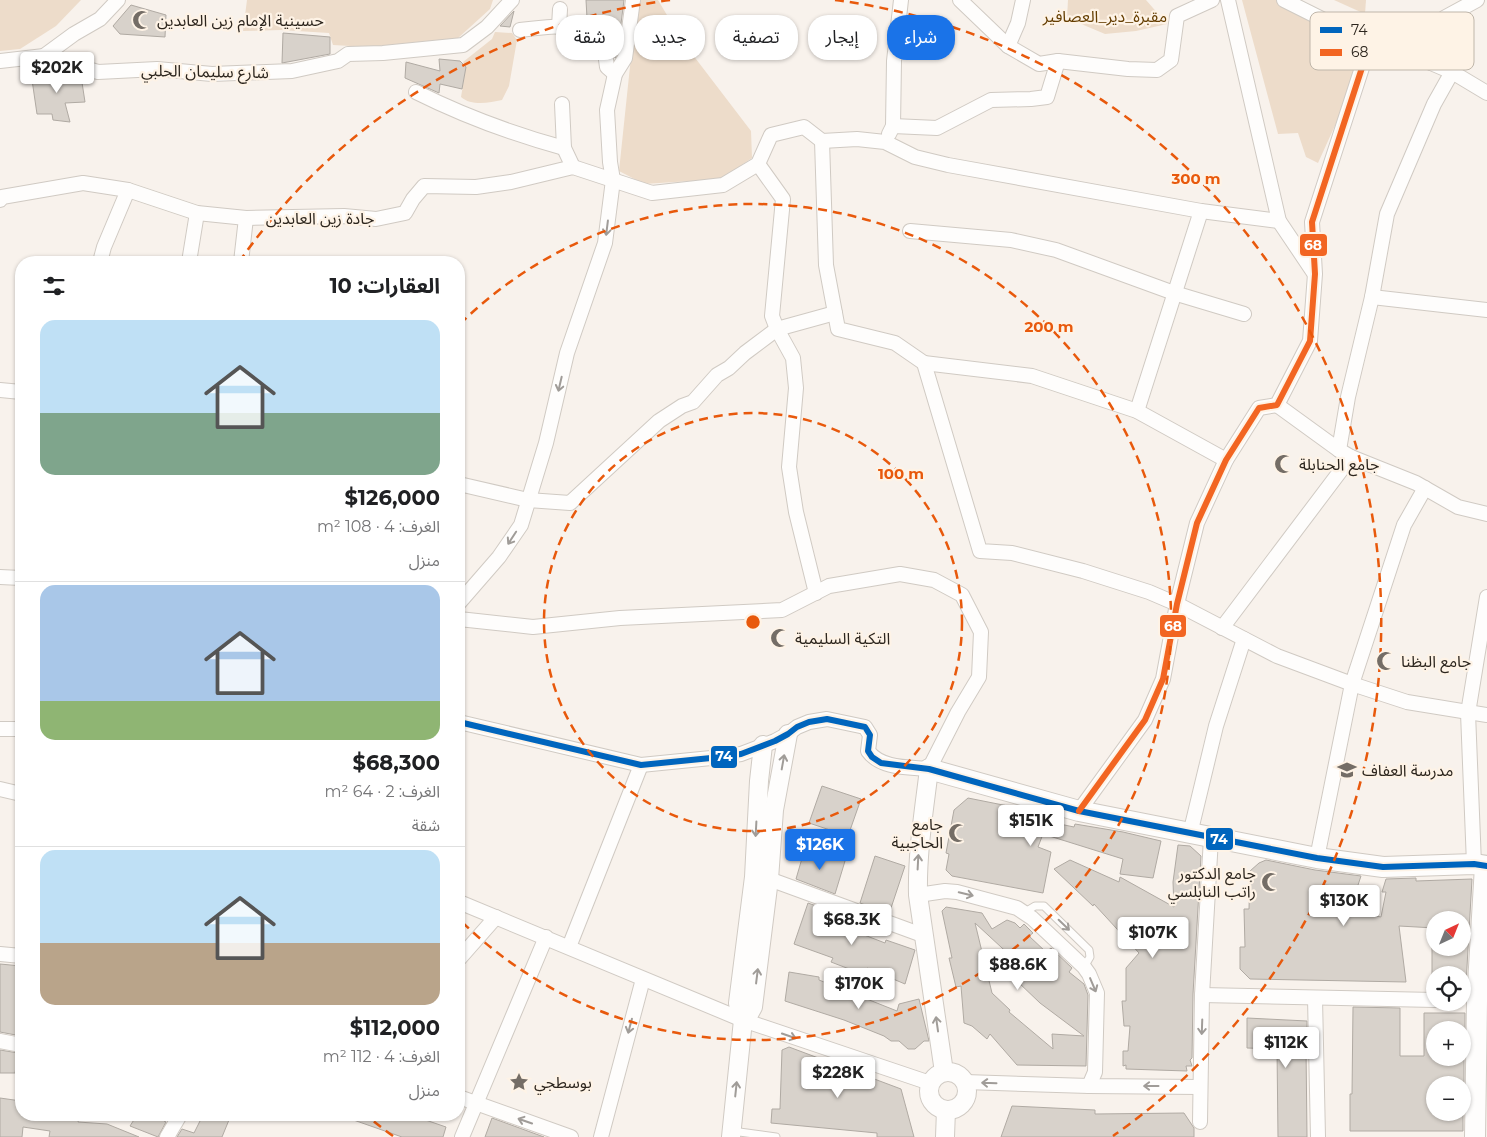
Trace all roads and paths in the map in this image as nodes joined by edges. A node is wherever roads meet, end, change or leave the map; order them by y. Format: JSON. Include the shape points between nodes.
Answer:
{"nodes":[{"id":1,"x":118,"y":0,"type":"edge"},
{"id":2,"x":512,"y":0,"type":"edge"},
{"id":3,"x":633,"y":0,"type":"edge"},
{"id":4,"x":900,"y":0,"type":"edge"},
{"id":5,"x":960,"y":0,"type":"edge"},
{"id":6,"x":1023,"y":0,"type":"edge"},
{"id":7,"x":1212,"y":0,"type":"edge"},
{"id":8,"x":1228,"y":0,"type":"edge"},
{"id":9,"x":1284,"y":0,"type":"edge"},
{"id":10,"x":1477,"y":0,"type":"edge"},
{"id":11,"x":560,"y":9,"type":"dead end"},
{"id":12,"x":1455,"y":12,"type":"edge"},
{"id":13,"x":1310,"y":13,"type":"edge"},
{"id":14,"x":560,"y":15,"type":"edge"},
{"id":15,"x":556,"y":27,"type":"edge"},
{"id":16,"x":520,"y":30,"type":"dead end"},
{"id":17,"x":1008,"y":46,"type":"junction"},
{"id":18,"x":44,"y":56,"type":"junction"},
{"id":19,"x":606,"y":60,"type":"edge"},
{"id":20,"x":0,"y":61,"type":"edge"},
{"id":21,"x":1058,"y":61,"type":"junction"},
{"id":22,"x":1361,"y":70,"type":"edge"},
{"id":23,"x":1447,"y":70,"type":"edge"},
{"id":24,"x":1452,"y":72,"type":"junction"},
{"id":25,"x":614,"y":74,"type":"junction"},
{"id":26,"x":416,"y":92,"type":"dead end"},
{"id":27,"x":1487,"y":93,"type":"edge"},
{"id":28,"x":562,"y":104,"type":"dead end"},
{"id":29,"x":893,"y":126,"type":"junction"},
{"id":30,"x":822,"y":141,"type":"junction"},
{"id":31,"x":885,"y":142,"type":"junction"},
{"id":32,"x":564,"y":148,"type":"junction"},
{"id":33,"x":758,"y":164,"type":"junction"},
{"id":34,"x":573,"y":167,"type":"junction"},
{"id":35,"x":613,"y":180,"type":"junction"},
{"id":36,"x":128,"y":190,"type":"junction"},
{"id":37,"x":0,"y":200,"type":"edge"},
{"id":38,"x":1200,"y":211,"type":"junction"},
{"id":39,"x":196,"y":212,"type":"junction"},
{"id":40,"x":246,"y":218,"type":"junction"},
{"id":41,"x":1280,"y":221,"type":"junction"},
{"id":42,"x":910,"y":231,"type":"dead end"},
{"id":43,"x":102,"y":256,"type":"edge"},
{"id":44,"x":190,"y":256,"type":"edge"},
{"id":45,"x":242,"y":256,"type":"edge"},
{"id":46,"x":1315,"y":274,"type":"junction"},
{"id":47,"x":1174,"y":293,"type":"junction"},
{"id":48,"x":1372,"y":297,"type":"junction"},
{"id":49,"x":1487,"y":310,"type":"edge"},
{"id":50,"x":835,"y":313,"type":"junction"},
{"id":51,"x":1244,"y":314,"type":"dead end"},
{"id":52,"x":777,"y":329,"type":"junction"},
{"id":53,"x":924,"y":363,"type":"junction"},
{"id":54,"x":0,"y":390,"type":"edge"},
{"id":55,"x":15,"y":391,"type":"edge"},
{"id":56,"x":1276,"y":405,"type":"junction"},
{"id":57,"x":1137,"y":412,"type":"junction"},
{"id":58,"x":1339,"y":450,"type":"junction"},
{"id":59,"x":1351,"y":458,"type":"junction"},
{"id":60,"x":1226,"y":460,"type":"junction"},
{"id":61,"x":465,"y":485,"type":"edge"},
{"id":62,"x":1425,"y":488,"type":"junction"},
{"id":63,"x":528,"y":500,"type":"junction"},
{"id":64,"x":1487,"y":514,"type":"edge"},
{"id":65,"x":0,"y":578,"type":"edge"},
{"id":66,"x":15,"y":578,"type":"edge"},
{"id":67,"x":816,"y":593,"type":"junction"},
{"id":68,"x":465,"y":596,"type":"edge"},
{"id":69,"x":1487,"y":597,"type":"edge"},
{"id":70,"x":1177,"y":604,"type":"junction"},
{"id":71,"x":465,"y":620,"type":"edge"},
{"id":72,"x":1222,"y":628,"type":"junction"},
{"id":73,"x":1244,"y":639,"type":"junction"},
{"id":74,"x":1352,"y":684,"type":"junction"},
{"id":75,"x":1468,"y":713,"type":"junction"},
{"id":76,"x":1487,"y":715,"type":"edge"},
{"id":77,"x":465,"y":723,"type":"edge"},
{"id":78,"x":0,"y":729,"type":"edge"},
{"id":79,"x":15,"y":729,"type":"edge"},
{"id":80,"x":788,"y":734,"type":"junction"},
{"id":81,"x":763,"y":745,"type":"junction"},
{"id":82,"x":641,"y":765,"type":"junction"},
{"id":83,"x":929,"y":769,"type":"junction"},
{"id":84,"x":0,"y":789,"type":"edge"},
{"id":85,"x":15,"y":793,"type":"edge"},
{"id":86,"x":758,"y":796,"type":"junction"},
{"id":87,"x":776,"y":798,"type":"junction"},
{"id":88,"x":1079,"y":811,"type":"junction"},
{"id":89,"x":1190,"y":834,"type":"junction"},
{"id":90,"x":1211,"y":838,"type":"junction"},
{"id":91,"x":1317,"y":858,"type":"junction"},
{"id":92,"x":1482,"y":865,"type":"edge"},
{"id":93,"x":769,"y":879,"type":"junction"},
{"id":94,"x":918,"y":895,"type":"junction"},
{"id":95,"x":465,"y":904,"type":"edge"},
{"id":96,"x":496,"y":917,"type":"junction"},
{"id":97,"x":925,"y":936,"type":"junction"},
{"id":98,"x":546,"y":937,"type":"junction"},
{"id":99,"x":569,"y":947,"type":"junction"},
{"id":100,"x":465,"y":952,"type":"edge"},
{"id":101,"x":0,"y":954,"type":"edge"},
{"id":102,"x":15,"y":955,"type":"edge"},
{"id":103,"x":642,"y":979,"type":"junction"},
{"id":104,"x":1471,"y":990,"type":"edge"},
{"id":105,"x":1202,"y":995,"type":"junction"},
{"id":106,"x":1315,"y":998,"type":"junction"},
{"id":107,"x":1426,"y":1000,"type":"edge"},
{"id":108,"x":1470,"y":1011,"type":"edge"},
{"id":109,"x":743,"y":1020,"type":"junction"},
{"id":110,"x":0,"y":1041,"type":"edge"},
{"id":111,"x":15,"y":1044,"type":"edge"},
{"id":112,"x":944,"y":1072,"type":"junction"},
{"id":113,"x":965,"y":1082,"type":"junction"},
{"id":114,"x":930,"y":1083,"type":"junction"},
{"id":115,"x":1089,"y":1086,"type":"junction"},
{"id":116,"x":1200,"y":1087,"type":"junction"},
{"id":117,"x":465,"y":1099,"type":"edge"},
{"id":118,"x":476,"y":1104,"type":"junction"},
{"id":119,"x":946,"y":1110,"type":"junction"},
{"id":120,"x":176,"y":1121,"type":"edge"},
{"id":121,"x":1200,"y":1122,"type":"dead end"},
{"id":122,"x":731,"y":1134,"type":"edge"},
{"id":123,"x":167,"y":1137,"type":"edge"},
{"id":124,"x":462,"y":1137,"type":"edge"},
{"id":125,"x":571,"y":1137,"type":"edge"},
{"id":126,"x":602,"y":1137,"type":"edge"},
{"id":127,"x":776,"y":1137,"type":"edge"},
{"id":128,"x":945,"y":1137,"type":"edge"},
{"id":129,"x":1318,"y":1137,"type":"edge"},
{"id":130,"x":1475,"y":1137,"type":"edge"}],
"edges":[{"from":1,"to":18,"type":"street","via":[[100,19]]},
{"from":2,"to":18,"type":"street","name":"شارع سليمان الحلبي","via":[[487,27],[463,45],[348,54],[338,61],[292,71],[212,74],[156,69],[98,72]]},
{"from":3,"to":25,"type":"street","via":[[625,58]]},
{"from":4,"to":29,"type":"street","via":[[894,61]]},
{"from":5,"to":17,"type":"street"},
{"from":6,"to":17,"type":"street"},
{"from":7,"to":21,"type":"street","via":[[1177,16],[1171,60],[1156,70]]},
{"from":8,"to":41,"type":"street"},
{"from":9,"to":13,"type":"street"},
{"from":10,"to":12,"type":"street"},
{"from":11,"to":14,"type":"street"},
{"from":15,"to":16,"type":"street"},
{"from":17,"to":21,"type":"street","via":[[1038,64]]},
{"from":18,"to":20,"type":"street","name":"شارع سليمان الحلبي"},
{"from":19,"to":25,"type":"street","via":[[607,67]]},
{"from":21,"to":29,"type":"street","via":[[1047,97],[991,100],[937,128]]},
{"from":22,"to":46,"type":"street","via":[[1312,222]]},
{"from":23,"to":24,"type":"street"},
{"from":24,"to":27,"type":"street"},
{"from":24,"to":48,"type":"street","via":[[1434,104],[1387,214]]},
{"from":25,"to":35,"type":"street","via":[[607,110]]},
{"from":26,"to":32,"type":"street","via":[[449,109]]},
{"from":28,"to":32,"type":"street"},
{"from":29,"to":31,"type":"street"},
{"from":30,"to":31,"type":"street","via":[[857,138]]},
{"from":30,"to":33,"type":"street","via":[[804,127],[771,135]]},
{"from":30,"to":50,"type":"street","via":[[826,265]]},
{"from":31,"to":38,"type":"street","via":[[915,157],[948,165]]},
{"from":32,"to":34,"type":"street"},
{"from":33,"to":35,"type":"street","via":[[723,186],[652,193]]},
{"from":33,"to":52,"type":"street","via":[[783,199],[772,316]]},
{"from":34,"to":35,"type":"street"},
{"from":34,"to":40,"type":"street","name":"جادة زين العابدين","via":[[476,187],[424,186],[405,213],[376,220],[344,216]]},
{"from":35,"to":63,"type":"street","one_way":true,"via":[[605,243],[567,353],[546,443]]},
{"from":36,"to":37,"type":"street","name":"جادة زين العابدين","via":[[83,183],[2,197]]},
{"from":36,"to":39,"type":"street","name":"جادة زين العابدين"},
{"from":36,"to":43,"type":"street"},
{"from":38,"to":41,"type":"street"},
{"from":38,"to":47,"type":"street"},
{"from":39,"to":40,"type":"street","name":"جادة زين العابدين"},
{"from":39,"to":44,"type":"street"},
{"from":40,"to":45,"type":"street"},
{"from":41,"to":46,"type":"street"},
{"from":42,"to":47,"type":"street","via":[[1011,240],[1056,250]]},
{"from":46,"to":56,"type":"street","via":[[1310,341]]},
{"from":47,"to":51,"type":"street"},
{"from":47,"to":57,"type":"street"},
{"from":48,"to":49,"type":"street"},
{"from":48,"to":58,"type":"street"},
{"from":50,"to":52,"type":"street"},
{"from":50,"to":53,"type":"street","via":[[838,329],[895,343]]},
{"from":52,"to":63,"type":"street","via":[[718,375],[693,402],[659,421],[570,504]]},
{"from":52,"to":67,"type":"street","via":[[793,358],[796,388],[789,467],[796,512]]},
{"from":53,"to":57,"type":"street","via":[[1032,376]]},
{"from":53,"to":70,"type":"street","via":[[980,551],[1012,553],[1083,571]]},
{"from":54,"to":55,"type":"street"},
{"from":56,"to":58,"type":"street"},
{"from":56,"to":60,"type":"street","via":[[1259,408]]},
{"from":57,"to":60,"type":"street"},
{"from":58,"to":59,"type":"street"},
{"from":59,"to":62,"type":"street"},
{"from":59,"to":72,"type":"street"},
{"from":60,"to":70,"type":"street","via":[[1197,523]]},
{"from":61,"to":63,"type":"street"},
{"from":62,"to":64,"type":"street","via":[[1458,507]]},
{"from":62,"to":74,"type":"street","via":[[1404,525]]},
{"from":63,"to":68,"type":"street","one_way":true,"via":[[521,524],[499,557]]},
{"from":65,"to":66,"type":"street"},
{"from":67,"to":71,"type":"street","via":[[782,610],[620,618],[533,627]]},
{"from":67,"to":83,"type":"street","via":[[829,586],[900,574],[934,580],[962,595],[981,632],[979,677]]},
{"from":69,"to":75,"type":"street"},
{"from":70,"to":72,"type":"street"},
{"from":70,"to":88,"type":"street","via":[[1163,679],[1145,720]]},
{"from":72,"to":73,"type":"street"},
{"from":73,"to":74,"type":"street","via":[[1277,656]]},
{"from":73,"to":89,"type":"street","via":[[1216,726]]},
{"from":74,"to":75,"type":"street","via":[[1408,702]]},
{"from":74,"to":91,"type":"street"},
{"from":75,"to":76,"type":"street"},
{"from":75,"to":92,"type":"street"},
{"from":77,"to":82,"type":"street"},
{"from":78,"to":79,"type":"street"},
{"from":80,"to":81,"type":"street"},
{"from":80,"to":83,"type":"street","via":[[796,727],[827,719],[855,724],[865,727],[870,735],[868,751],[881,763]]},
{"from":87,"to":80,"type":"street","one_way":true},
{"from":81,"to":82,"type":"street","via":[[722,758]]},
{"from":81,"to":86,"type":"street"},
{"from":82,"to":99,"type":"street"},
{"from":83,"to":88,"type":"main road"},
{"from":94,"to":83,"type":"street","one_way":true,"via":[[919,844]]},
{"from":84,"to":85,"type":"street"},
{"from":86,"to":87,"type":"street"},
{"from":86,"to":109,"type":"street","one_way":true,"via":[[754,877],[738,1002]]},
{"from":87,"to":93,"type":"street"},
{"from":88,"to":89,"type":"main road"},
{"from":89,"to":90,"type":"main road"},
{"from":90,"to":91,"type":"main road"},
{"from":90,"to":105,"type":"street"},
{"from":91,"to":92,"type":"main road","via":[[1384,867]]},
{"from":92,"to":104,"type":"main road"},
{"from":93,"to":97,"type":"street"},
{"from":109,"to":93,"type":"street","one_way":true,"via":[[753,1007]]},
{"from":94,"to":97,"type":"street"},
{"from":94,"to":115,"type":"street","one_way":true,"via":[[957,892],[1007,904],[1025,912],[1084,967],[1097,993],[1095,1072]]},
{"from":95,"to":96,"type":"street"},
{"from":96,"to":98,"type":"street"},
{"from":96,"to":100,"type":"street"},
{"from":112,"to":97,"type":"street","one_way":true},
{"from":98,"to":99,"type":"street"},
{"from":98,"to":118,"type":"street"},
{"from":99,"to":103,"type":"street"},
{"from":101,"to":102,"type":"street"},
{"from":103,"to":109,"type":"street"},
{"from":103,"to":126,"type":"street","one_way":true},
{"from":105,"to":106,"type":"street"},
{"from":105,"to":116,"type":"street","one_way":true},
{"from":106,"to":107,"type":"street"},
{"from":106,"to":129,"type":"street"},
{"from":108,"to":130,"type":"main road"},
{"from":109,"to":114,"type":"street","one_way":true},
{"from":122,"to":109,"type":"street","one_way":true},
{"from":110,"to":111,"type":"street"},
{"from":112,"to":113,"type":"street","via":[[956,1073]]},
{"from":112,"to":114,"type":"street"},
{"from":115,"to":113,"type":"street","one_way":true},
{"from":113,"to":119,"type":"street","via":[[967,1095],[964,1102],[953,1110]]},
{"from":114,"to":119,"type":"street","via":[[928,1090],[933,1104]]},
{"from":116,"to":115,"type":"street","one_way":true},
{"from":116,"to":121,"type":"street"},
{"from":117,"to":118,"type":"street"},
{"from":118,"to":124,"type":"street"},
{"from":125,"to":118,"type":"street","one_way":true},
{"from":119,"to":128,"type":"street"},
{"from":120,"to":123,"type":"street"},
{"from":122,"to":127,"type":"lane"}]}
